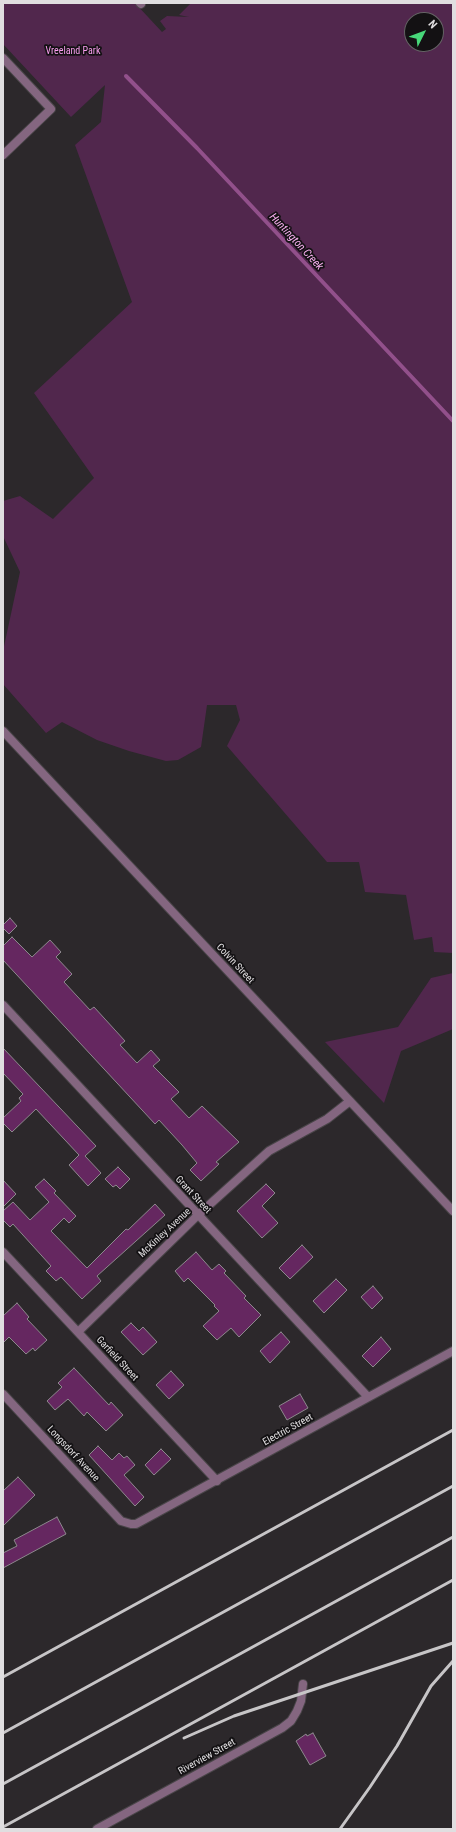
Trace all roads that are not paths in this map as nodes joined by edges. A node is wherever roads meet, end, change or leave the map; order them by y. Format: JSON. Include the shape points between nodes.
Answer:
{"nodes":[{"id":1,"x":3,"y":58,"type":"edge"},
{"id":2,"x":3,"y":155,"type":"edge"},
{"id":3,"x":3,"y":731,"type":"edge"},
{"id":4,"x":3,"y":1005,"type":"edge"},
{"id":5,"x":350,"y":1101,"type":"junction"},
{"id":6,"x":453,"y":1211,"type":"edge"},
{"id":7,"x":198,"y":1215,"type":"junction"},
{"id":8,"x":3,"y":1252,"type":"edge"},
{"id":9,"x":78,"y":1332,"type":"junction"},
{"id":10,"x":453,"y":1351,"type":"edge"},
{"id":11,"x":3,"y":1394,"type":"edge"},
{"id":12,"x":368,"y":1397,"type":"junction"},
{"id":13,"x":217,"y":1481,"type":"junction"},
{"id":14,"x":131,"y":1524,"type":"joint"},
{"id":15,"x":303,"y":1684,"type":"dead end"},
{"id":16,"x":97,"y":1829,"type":"edge"}],
"edges":[{"from":1,"to":2,"type":"street","via":[[51,109]]},
{"from":3,"to":5,"type":"street","name":"Colvin Street"},
{"from":4,"to":7,"type":"street","name":"Grant Street"},
{"from":5,"to":6,"type":"street","name":"Colvin Street"},
{"from":5,"to":7,"type":"street","name":"McKinley Avenue","via":[[327,1119],[269,1151]]},
{"from":7,"to":9,"type":"street","name":"McKinley Avenue"},
{"from":7,"to":12,"type":"street","name":"Grant Street"},
{"from":8,"to":9,"type":"street","name":"Garfield Street"},
{"from":9,"to":13,"type":"street","name":"Garfield Street"},
{"from":10,"to":12,"type":"street","name":"Electric Street"},
{"from":11,"to":14,"type":"street","name":"Longsdorf Avenue","via":[[121,1521]]},
{"from":12,"to":13,"type":"street","name":"Electric Street"},
{"from":13,"to":14,"type":"street","name":"Electric Street","via":[[141,1523]]},
{"from":15,"to":16,"type":"street","name":"Riverview Street","via":[[297,1711],[291,1721],[282,1728]]}]}
